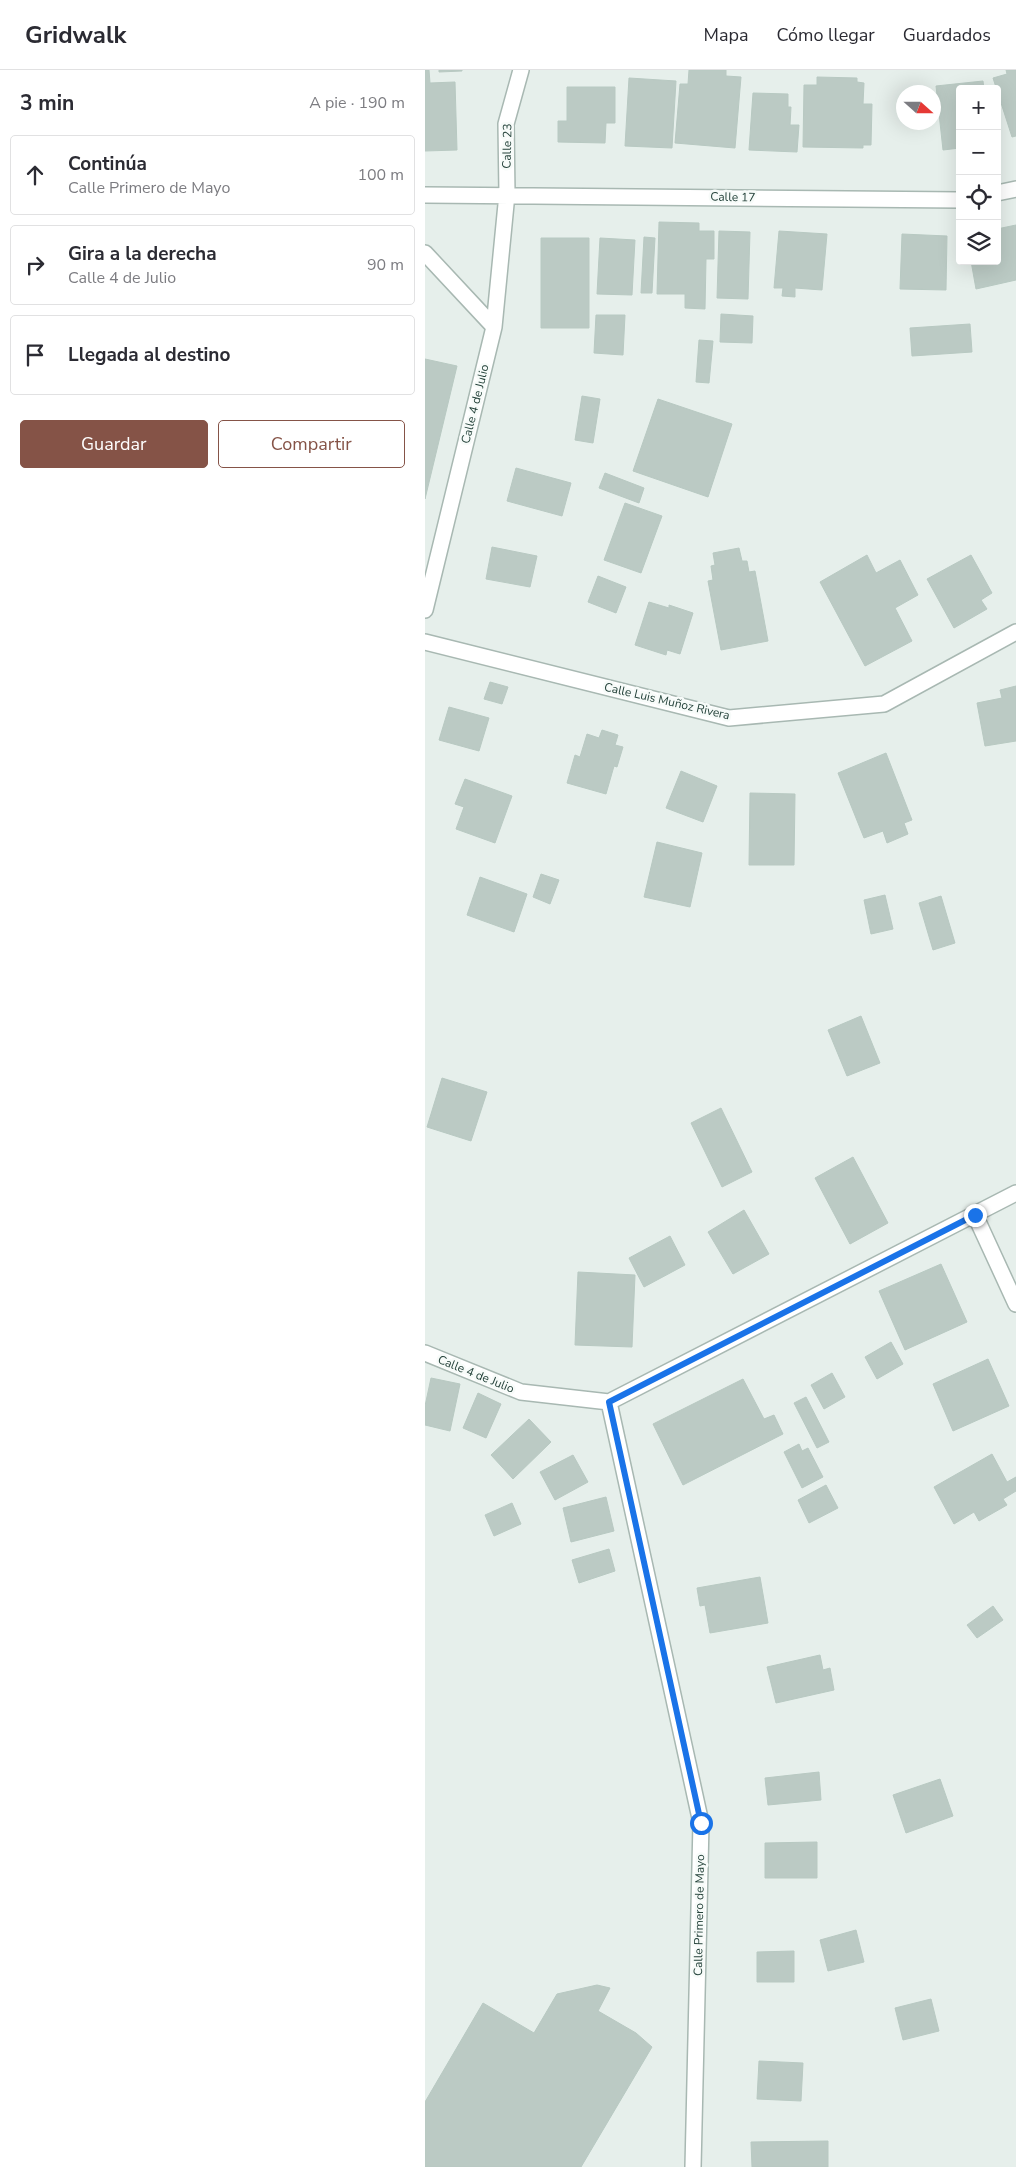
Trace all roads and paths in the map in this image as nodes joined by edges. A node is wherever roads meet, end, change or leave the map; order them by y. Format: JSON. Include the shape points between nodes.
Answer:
{"nodes":[{"id":1,"x":521,"y":70,"type":"edge"},
{"id":2,"x":1016,"y":189,"type":"edge"},
{"id":3,"x":1001,"y":192,"type":"edge"},
{"id":4,"x":507,"y":194,"type":"junction"},
{"id":5,"x":425,"y":195,"type":"edge"},
{"id":6,"x":956,"y":200,"type":"edge"},
{"id":7,"x":425,"y":253,"type":"edge"},
{"id":8,"x":494,"y":327,"type":"junction"},
{"id":9,"x":425,"y":610,"type":"edge"},
{"id":10,"x":1016,"y":632,"type":"edge"},
{"id":11,"x":425,"y":642,"type":"edge"},
{"id":12,"x":1016,"y":1193,"type":"edge"},
{"id":13,"x":975,"y":1215,"type":"junction"},
{"id":14,"x":1016,"y":1304,"type":"edge"},
{"id":15,"x":425,"y":1353,"type":"edge"},
{"id":16,"x":609,"y":1402,"type":"junction"},
{"id":17,"x":693,"y":2167,"type":"edge"}],
"edges":[{"from":1,"to":4,"type":"street","name":"Calle 23","via":[[506,124]]},
{"from":2,"to":3,"type":"street"},
{"from":4,"to":5,"type":"street","name":"Calle 17"},
{"from":4,"to":6,"type":"street","name":"Calle 17"},
{"from":4,"to":8,"type":"street","name":"Calle 4 de Julio"},
{"from":7,"to":8,"type":"street"},
{"from":8,"to":9,"type":"street","name":"Calle 4 de Julio"},
{"from":10,"to":11,"type":"street","name":"Calle Luis Muñoz Rivera","via":[[884,704],[729,718]]},
{"from":12,"to":13,"type":"street"},
{"from":13,"to":14,"type":"street"},
{"from":13,"to":16,"type":"street"},
{"from":15,"to":16,"type":"street","name":"Calle 4 de Julio","via":[[521,1392]]},
{"from":16,"to":17,"type":"street","name":"Calle Primero de Mayo","via":[[701,1823]]}]}
